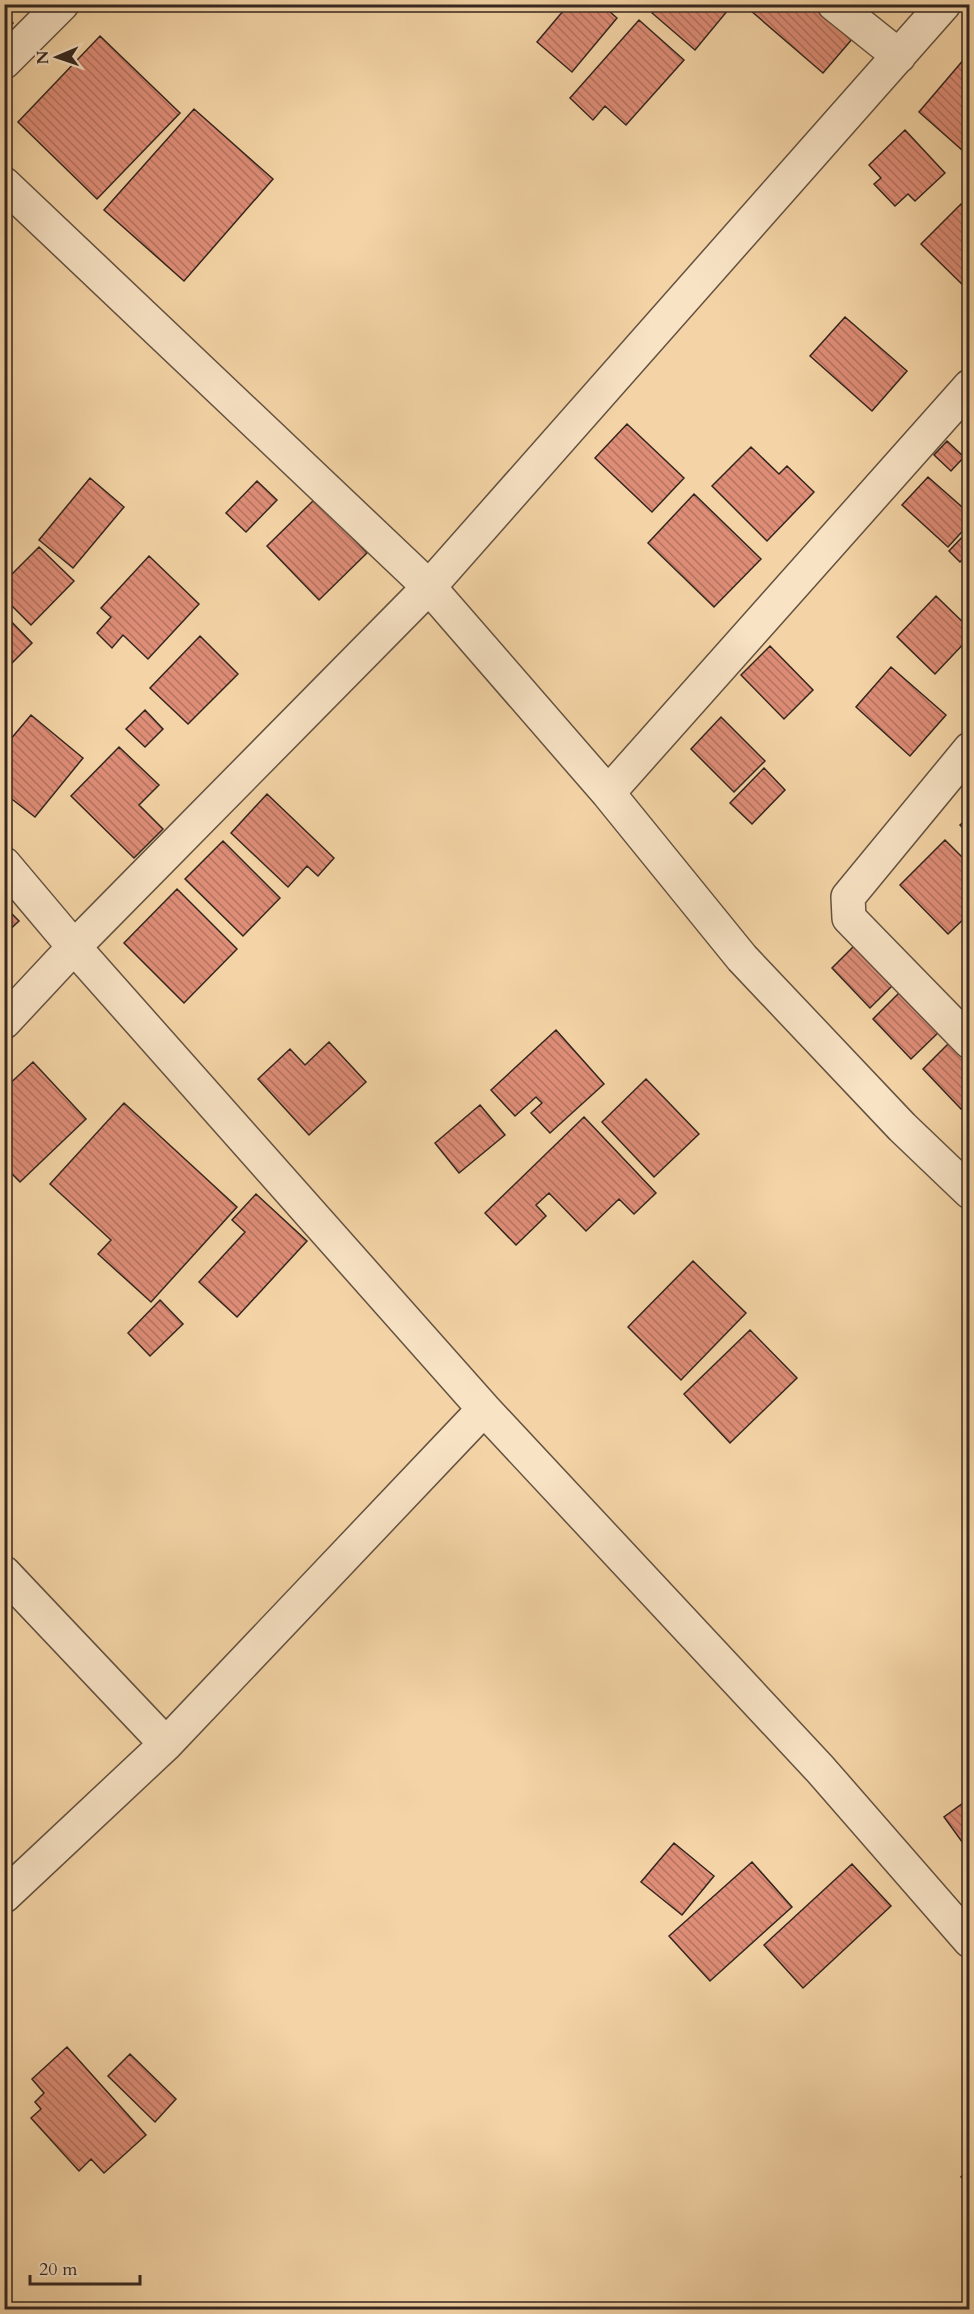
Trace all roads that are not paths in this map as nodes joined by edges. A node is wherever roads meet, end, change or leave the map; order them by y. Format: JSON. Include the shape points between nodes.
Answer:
{"nodes":[{"id":1,"x":62,"y":4,"type":"edge"},
{"id":2,"x":834,"y":4,"type":"edge"},
{"id":3,"x":944,"y":4,"type":"edge"},
{"id":4,"x":899,"y":56,"type":"junction"},
{"id":5,"x":4,"y":62,"type":"edge"},
{"id":6,"x":4,"y":184,"type":"edge"},
{"id":7,"x":969,"y":386,"type":"edge"},
{"id":8,"x":429,"y":587,"type":"junction"},
{"id":9,"x":969,"y":749,"type":"edge"},
{"id":10,"x":608,"y":793,"type":"junction"},
{"id":11,"x":4,"y":864,"type":"edge"},
{"id":12,"x":74,"y":947,"type":"junction"},
{"id":13,"x":4,"y":1022,"type":"edge"},
{"id":14,"x":969,"y":1042,"type":"edge"},
{"id":15,"x":969,"y":1192,"type":"edge"},
{"id":16,"x":484,"y":1409,"type":"junction"},
{"id":17,"x":4,"y":1574,"type":"edge"},
{"id":18,"x":166,"y":1743,"type":"junction"},
{"id":19,"x":4,"y":1896,"type":"edge"},
{"id":20,"x":969,"y":1941,"type":"edge"}],
"edges":[{"from":1,"to":5,"type":"street"},
{"from":2,"to":4,"type":"street"},
{"from":3,"to":4,"type":"street"},
{"from":4,"to":8,"type":"street"},
{"from":6,"to":8,"type":"street"},
{"from":7,"to":10,"type":"street"},
{"from":8,"to":10,"type":"street"},
{"from":8,"to":12,"type":"street"},
{"from":9,"to":14,"type":"street","via":[[848,897],[849,918]]},
{"from":10,"to":15,"type":"street","via":[[742,958]]},
{"from":11,"to":12,"type":"street"},
{"from":12,"to":13,"type":"street"},
{"from":12,"to":16,"type":"street"},
{"from":16,"to":18,"type":"street"},
{"from":16,"to":20,"type":"street","via":[[820,1769]]},
{"from":17,"to":18,"type":"street"},
{"from":18,"to":19,"type":"street"}]}
